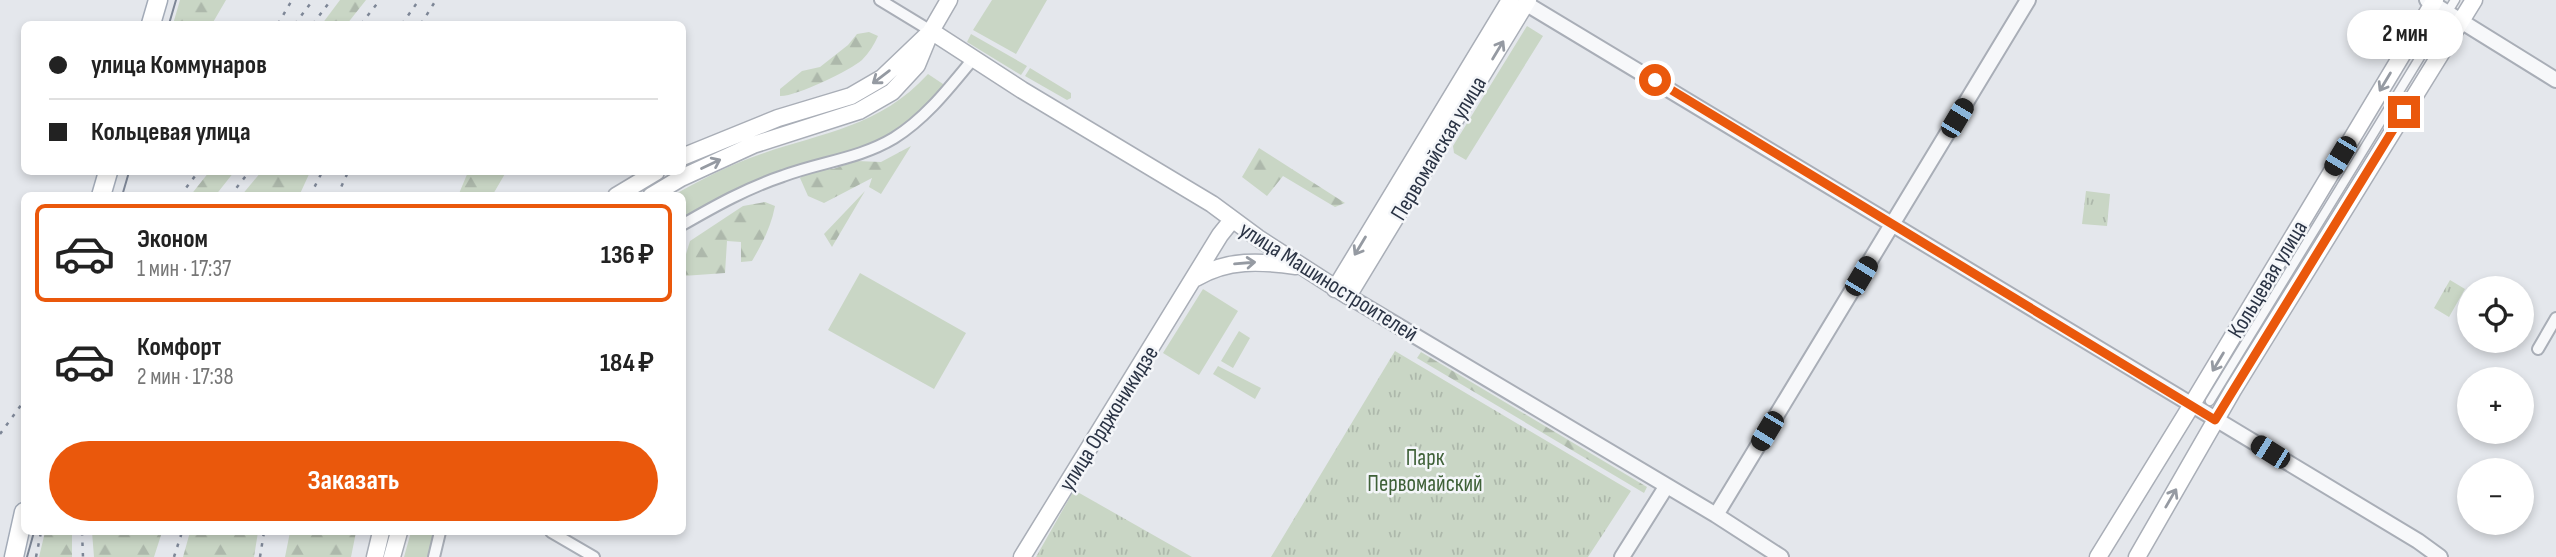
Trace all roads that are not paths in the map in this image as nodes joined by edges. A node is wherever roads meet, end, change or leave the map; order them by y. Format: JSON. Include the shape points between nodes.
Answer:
{"nodes":[{"id":1,"x":158,"y":0,"type":"edge"},
{"id":2,"x":880,"y":0,"type":"edge"},
{"id":3,"x":949,"y":0,"type":"edge"},
{"id":4,"x":2028,"y":0,"type":"edge"},
{"id":5,"x":2474,"y":0,"type":"edge"},
{"id":6,"x":1521,"y":1,"type":"edge"},
{"id":7,"x":2432,"y":1,"type":"edge"},
{"id":8,"x":2455,"y":11,"type":"edge"},
{"id":9,"x":152,"y":21,"type":"edge"},
{"id":10,"x":931,"y":31,"type":"junction"},
{"id":11,"x":973,"y":60,"type":"junction"},
{"id":12,"x":2556,"y":80,"type":"edge"},
{"id":13,"x":686,"y":155,"type":"edge"},
{"id":14,"x":107,"y":175,"type":"edge"},
{"id":15,"x":651,"y":175,"type":"edge"},
{"id":16,"x":102,"y":192,"type":"edge"},
{"id":17,"x":623,"y":192,"type":"edge"},
{"id":18,"x":658,"y":192,"type":"edge"},
{"id":19,"x":1232,"y":220,"type":"junction"},
{"id":20,"x":686,"y":223,"type":"edge"},
{"id":21,"x":1893,"y":225,"type":"junction"},
{"id":22,"x":1300,"y":266,"type":"junction"},
{"id":23,"x":1194,"y":279,"type":"junction"},
{"id":24,"x":1342,"y":292,"type":"junction"},
{"id":25,"x":2556,"y":318,"type":"edge"},
{"id":26,"x":2538,"y":349,"type":"dead end"},
{"id":27,"x":2210,"y":401,"type":"dead end"},
{"id":28,"x":2192,"y":406,"type":"junction"},
{"id":29,"x":2215,"y":420,"type":"junction"},
{"id":30,"x":1666,"y":487,"type":"junction"},
{"id":31,"x":1716,"y":515,"type":"junction"},
{"id":32,"x":21,"y":526,"type":"edge"},
{"id":33,"x":380,"y":535,"type":"edge"},
{"id":34,"x":398,"y":535,"type":"edge"},
{"id":35,"x":439,"y":535,"type":"edge"},
{"id":36,"x":556,"y":535,"type":"edge"},
{"id":37,"x":14,"y":557,"type":"edge"},
{"id":38,"x":375,"y":557,"type":"edge"},
{"id":39,"x":392,"y":557,"type":"edge"},
{"id":40,"x":434,"y":557,"type":"edge"},
{"id":41,"x":594,"y":557,"type":"edge"},
{"id":42,"x":1022,"y":557,"type":"edge"},
{"id":43,"x":1622,"y":557,"type":"edge"},
{"id":44,"x":1782,"y":557,"type":"edge"},
{"id":45,"x":2098,"y":557,"type":"edge"},
{"id":46,"x":2137,"y":557,"type":"edge"},
{"id":47,"x":2440,"y":557,"type":"edge"}],
"edges":[{"from":1,"to":9,"type":"main road"},
{"from":2,"to":10,"type":"street","name":"улица Машиностроителей"},
{"from":3,"to":10,"type":"main road"},
{"from":4,"to":21,"type":"street"},
{"from":5,"to":8,"type":"main road","name":"Кольцевая улица"},
{"from":6,"to":21,"type":"street"},
{"from":6,"to":24,"type":"main road","name":"Первомайская улица"},
{"from":7,"to":8,"type":"street"},
{"from":7,"to":28,"type":"main road","name":"Кольцевая улица","one_way":true},
{"from":8,"to":12,"type":"street"},
{"from":8,"to":27,"type":"street"},
{"from":8,"to":29,"type":"main road","name":"Кольцевая улица"},
{"from":10,"to":11,"type":"main road","name":"улица Машиностроителей"},
{"from":10,"to":13,"type":"main road","one_way":true,"via":[[882,78],[851,96],[778,118]]},
{"from":18,"to":10,"type":"main road","one_way":true,"via":[[753,145],[859,111],[892,92],[917,65]]},
{"from":11,"to":19,"type":"main road","name":"улица Машиностроителей"},
{"from":11,"to":20,"type":"street","via":[[925,114],[894,137],[865,153],[737,194]]},
{"from":14,"to":16,"type":"main road"},
{"from":15,"to":17,"type":"main road"},
{"from":19,"to":22,"type":"main road","name":"улица Машиностроителей"},
{"from":19,"to":23,"type":"main road","name":"улица Орджоникидзе"},
{"from":21,"to":28,"type":"street"},
{"from":21,"to":31,"type":"street"},
{"from":23,"to":22,"type":"main road","one_way":true,"via":[[1242,262]]},
{"from":22,"to":24,"type":"main road","name":"улица Машиностроителей"},
{"from":23,"to":42,"type":"main road","name":"улица Орджоникидзе"},
{"from":24,"to":30,"type":"street","name":"улица Машиностроителей"},
{"from":25,"to":26,"type":"street"},
{"from":28,"to":29,"type":"street"},
{"from":28,"to":45,"type":"main road","name":"Кольцевая улица"},
{"from":46,"to":29,"type":"main road","name":"Кольцевая улица","one_way":true},
{"from":29,"to":47,"type":"street"},
{"from":30,"to":31,"type":"street","name":"улица Машиностроителей"},
{"from":30,"to":43,"type":"street"},
{"from":31,"to":44,"type":"street","name":"улица Машиностроителей"},
{"from":32,"to":37,"type":"main road"},
{"from":33,"to":38,"type":"main road"},
{"from":34,"to":39,"type":"main road"},
{"from":35,"to":40,"type":"street"},
{"from":36,"to":41,"type":"street"}]}
